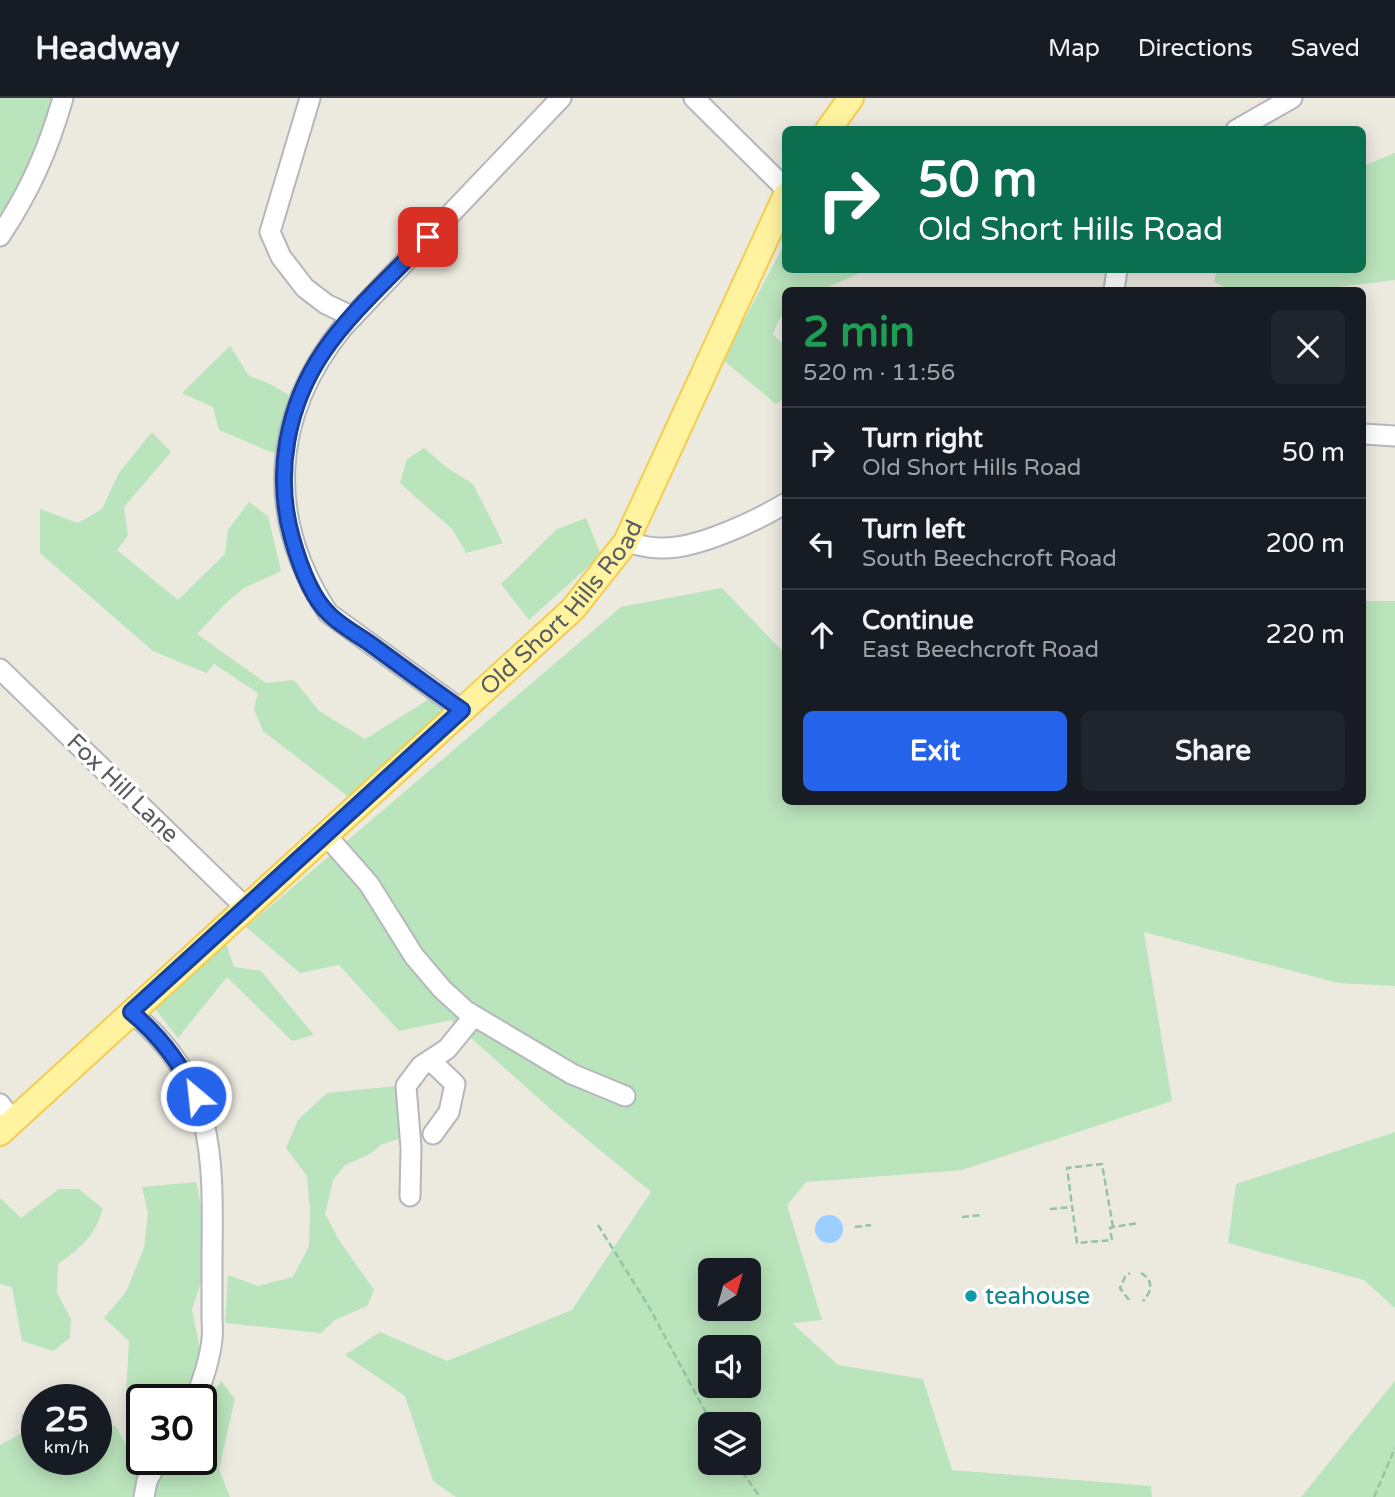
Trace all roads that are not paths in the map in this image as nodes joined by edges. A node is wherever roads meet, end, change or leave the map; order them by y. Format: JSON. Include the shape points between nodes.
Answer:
{"nodes":[{"id":1,"x":63,"y":98,"type":"edge"},
{"id":2,"x":310,"y":98,"type":"edge"},
{"id":3,"x":561,"y":98,"type":"edge"},
{"id":4,"x":694,"y":98,"type":"edge"},
{"id":5,"x":851,"y":98,"type":"edge"},
{"id":6,"x":1292,"y":98,"type":"edge"},
{"id":7,"x":831,"y":126,"type":"edge"},
{"id":8,"x":1243,"y":126,"type":"edge"},
{"id":9,"x":782,"y":184,"type":"edge"},
{"id":10,"x":782,"y":204,"type":"edge"},
{"id":11,"x":0,"y":236,"type":"edge"},
{"id":12,"x":353,"y":317,"type":"junction"},
{"id":13,"x":1366,"y":434,"type":"edge"},
{"id":14,"x":1395,"y":436,"type":"edge"},
{"id":15,"x":782,"y":505,"type":"edge"},
{"id":16,"x":626,"y":542,"type":"junction"},
{"id":17,"x":0,"y":669,"type":"edge"},
{"id":18,"x":462,"y":710,"type":"junction"},
{"id":19,"x":326,"y":834,"type":"junction"},
{"id":20,"x":245,"y":907,"type":"junction"},
{"id":21,"x":131,"y":1012,"type":"junction"},
{"id":22,"x":474,"y":1016,"type":"junction"},
{"id":23,"x":430,"y":1060,"type":"junction"},
{"id":24,"x":625,"y":1096,"type":"dead end"},
{"id":25,"x":4,"y":1119,"type":"edge"},
{"id":26,"x":433,"y":1134,"type":"dead end"},
{"id":27,"x":410,"y":1196,"type":"dead end"},
{"id":28,"x":201,"y":1384,"type":"edge"},
{"id":29,"x":150,"y":1475,"type":"edge"},
{"id":30,"x":144,"y":1497,"type":"edge"}],
"edges":[{"from":1,"to":11,"type":"street","via":[[44,158]]},
{"from":2,"to":12,"type":"street","via":[[270,232],[281,257],[305,288]]},
{"from":3,"to":12,"type":"street"},
{"from":4,"to":9,"type":"street"},
{"from":5,"to":7,"type":"main road"},
{"from":6,"to":8,"type":"street"},
{"from":10,"to":16,"type":"main road","name":"Old Short Hills Road"},
{"from":12,"to":18,"type":"street","via":[[313,368],[288,434],[285,502],[296,551],[328,613]]},
{"from":13,"to":14,"type":"street"},
{"from":15,"to":16,"type":"street","via":[[747,523],[677,547],[650,548]]},
{"from":16,"to":18,"type":"main road","name":"Old Short Hills Road","via":[[573,610]]},
{"from":17,"to":20,"type":"street","name":"Fox Hill Lane"},
{"from":18,"to":19,"type":"main road","name":"Old Short Hills Road"},
{"from":19,"to":20,"type":"main road","name":"Old Short Hills Road"},
{"from":19,"to":22,"type":"street","via":[[369,884],[414,956],[442,989]]},
{"from":20,"to":21,"type":"main road","name":"Old Short Hills Road"},
{"from":21,"to":25,"type":"main road","name":"Old Short Hills Road"},
{"from":21,"to":28,"type":"street","via":[[174,1057],[196,1096],[209,1138],[213,1336]]},
{"from":22,"to":23,"type":"street","via":[[447,1049]]},
{"from":22,"to":24,"type":"street","via":[[572,1074]]},
{"from":23,"to":26,"type":"street","via":[[455,1084],[449,1112]]},
{"from":23,"to":27,"type":"street","via":[[406,1086]]},
{"from":29,"to":30,"type":"street"}]}
